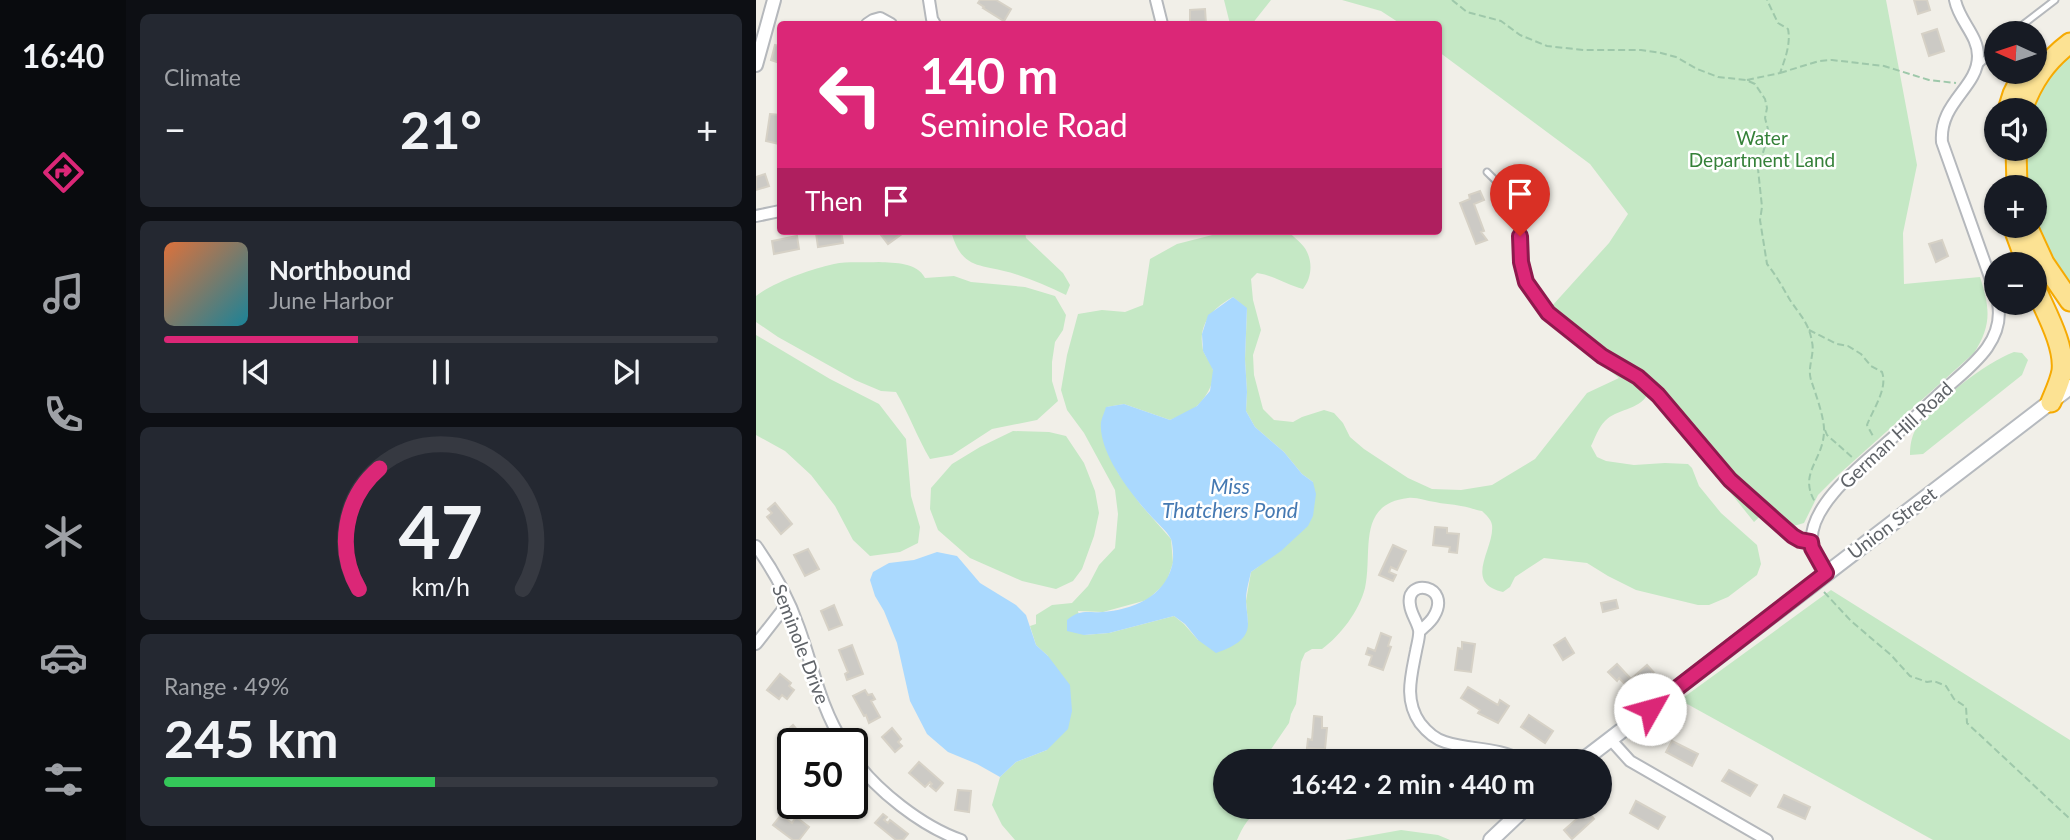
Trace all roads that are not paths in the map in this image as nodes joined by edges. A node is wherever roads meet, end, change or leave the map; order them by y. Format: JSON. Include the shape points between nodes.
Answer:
{"nodes":[{"id":1,"x":774,"y":0,"type":"edge"},
{"id":2,"x":929,"y":0,"type":"edge"},
{"id":3,"x":1156,"y":0,"type":"edge"},
{"id":4,"x":1955,"y":0,"type":"edge"},
{"id":5,"x":2055,"y":0,"type":"edge"},
{"id":6,"x":930,"y":21,"type":"edge"},
{"id":7,"x":1161,"y":21,"type":"edge"},
{"id":8,"x":2028,"y":21,"type":"edge"},
{"id":9,"x":2070,"y":28,"type":"edge"},
{"id":10,"x":2070,"y":43,"type":"edge"},
{"id":11,"x":2048,"y":44,"type":"edge"},
{"id":12,"x":1984,"y":60,"type":"edge"},
{"id":13,"x":756,"y":65,"type":"edge"},
{"id":14,"x":1976,"y":68,"type":"junction"},
{"id":15,"x":2026,"y":98,"type":"edge"},
{"id":16,"x":1488,"y":172,"type":"dead end"},
{"id":17,"x":777,"y":212,"type":"edge"},
{"id":18,"x":756,"y":216,"type":"edge"},
{"id":19,"x":2033,"y":238,"type":"edge"},
{"id":20,"x":1984,"y":260,"type":"edge"},
{"id":21,"x":2070,"y":301,"type":"edge"},
{"id":22,"x":2047,"y":312,"type":"edge"},
{"id":23,"x":1998,"y":315,"type":"edge"},
{"id":24,"x":2049,"y":316,"type":"junction"},
{"id":25,"x":2070,"y":342,"type":"edge"},
{"id":26,"x":2070,"y":387,"type":"edge"},
{"id":27,"x":2051,"y":402,"type":"junction"},
{"id":28,"x":1811,"y":542,"type":"junction"},
{"id":29,"x":756,"y":546,"type":"edge"},
{"id":30,"x":1821,"y":577,"type":"junction"},
{"id":31,"x":788,"y":603,"type":"junction"},
{"id":32,"x":1420,"y":631,"type":"dead end"},
{"id":33,"x":756,"y":644,"type":"edge"},
{"id":34,"x":836,"y":728,"type":"edge"},
{"id":35,"x":1611,"y":740,"type":"junction"},
{"id":36,"x":1488,"y":749,"type":"edge"},
{"id":37,"x":1599,"y":749,"type":"edge"},
{"id":38,"x":868,"y":776,"type":"edge"},
{"id":39,"x":1513,"y":819,"type":"edge"},
{"id":40,"x":961,"y":840,"type":"edge"},
{"id":41,"x":1491,"y":840,"type":"edge"},
{"id":42,"x":1767,"y":840,"type":"edge"}],
"edges":[{"from":1,"to":13,"type":"street"},
{"from":2,"to":6,"type":"street"},
{"from":3,"to":7,"type":"street"},
{"from":4,"to":14,"type":"street","via":[[1976,44]]},
{"from":5,"to":8,"type":"lane"},
{"from":9,"to":11,"type":"highway"},
{"from":10,"to":15,"type":"highway","via":[[2040,71]]},
{"from":12,"to":14,"type":"lane"},
{"from":14,"to":20,"type":"street","via":[[1948,111],[1942,142]]},
{"from":16,"to":28,"type":"lane","via":[[1514,206],[1526,282],[1548,313],[1602,356],[1638,377],[1737,487],[1793,536]]},
{"from":17,"to":18,"type":"street"},
{"from":19,"to":21,"type":"highway"},
{"from":22,"to":24,"type":"highway"},
{"from":23,"to":28,"type":"street","name":"German Hill Road","via":[[1992,340],[1976,363],[1837,488],[1821,512]]},
{"from":24,"to":25,"type":"highway"},
{"from":24,"to":27,"type":"highway","via":[[2062,362]]},
{"from":26,"to":27,"type":"main road","name":"Union Street"},
{"from":27,"to":30,"type":"main road","name":"Union Street"},
{"from":28,"to":30,"type":"street"},
{"from":29,"to":31,"type":"street","name":"Seminole Drive"},
{"from":30,"to":35,"type":"main road","name":"Union Street"},
{"from":31,"to":33,"type":"street"},
{"from":31,"to":34,"type":"street","name":"Seminole Drive"},
{"from":32,"to":36,"type":"street","via":[[1409,695],[1412,707],[1434,737]]},
{"from":35,"to":37,"type":"main road","name":"Union Street"},
{"from":35,"to":42,"type":"street","via":[[1630,761]]},
{"from":38,"to":40,"type":"street","via":[[934,829]]},
{"from":39,"to":41,"type":"main road"}]}
